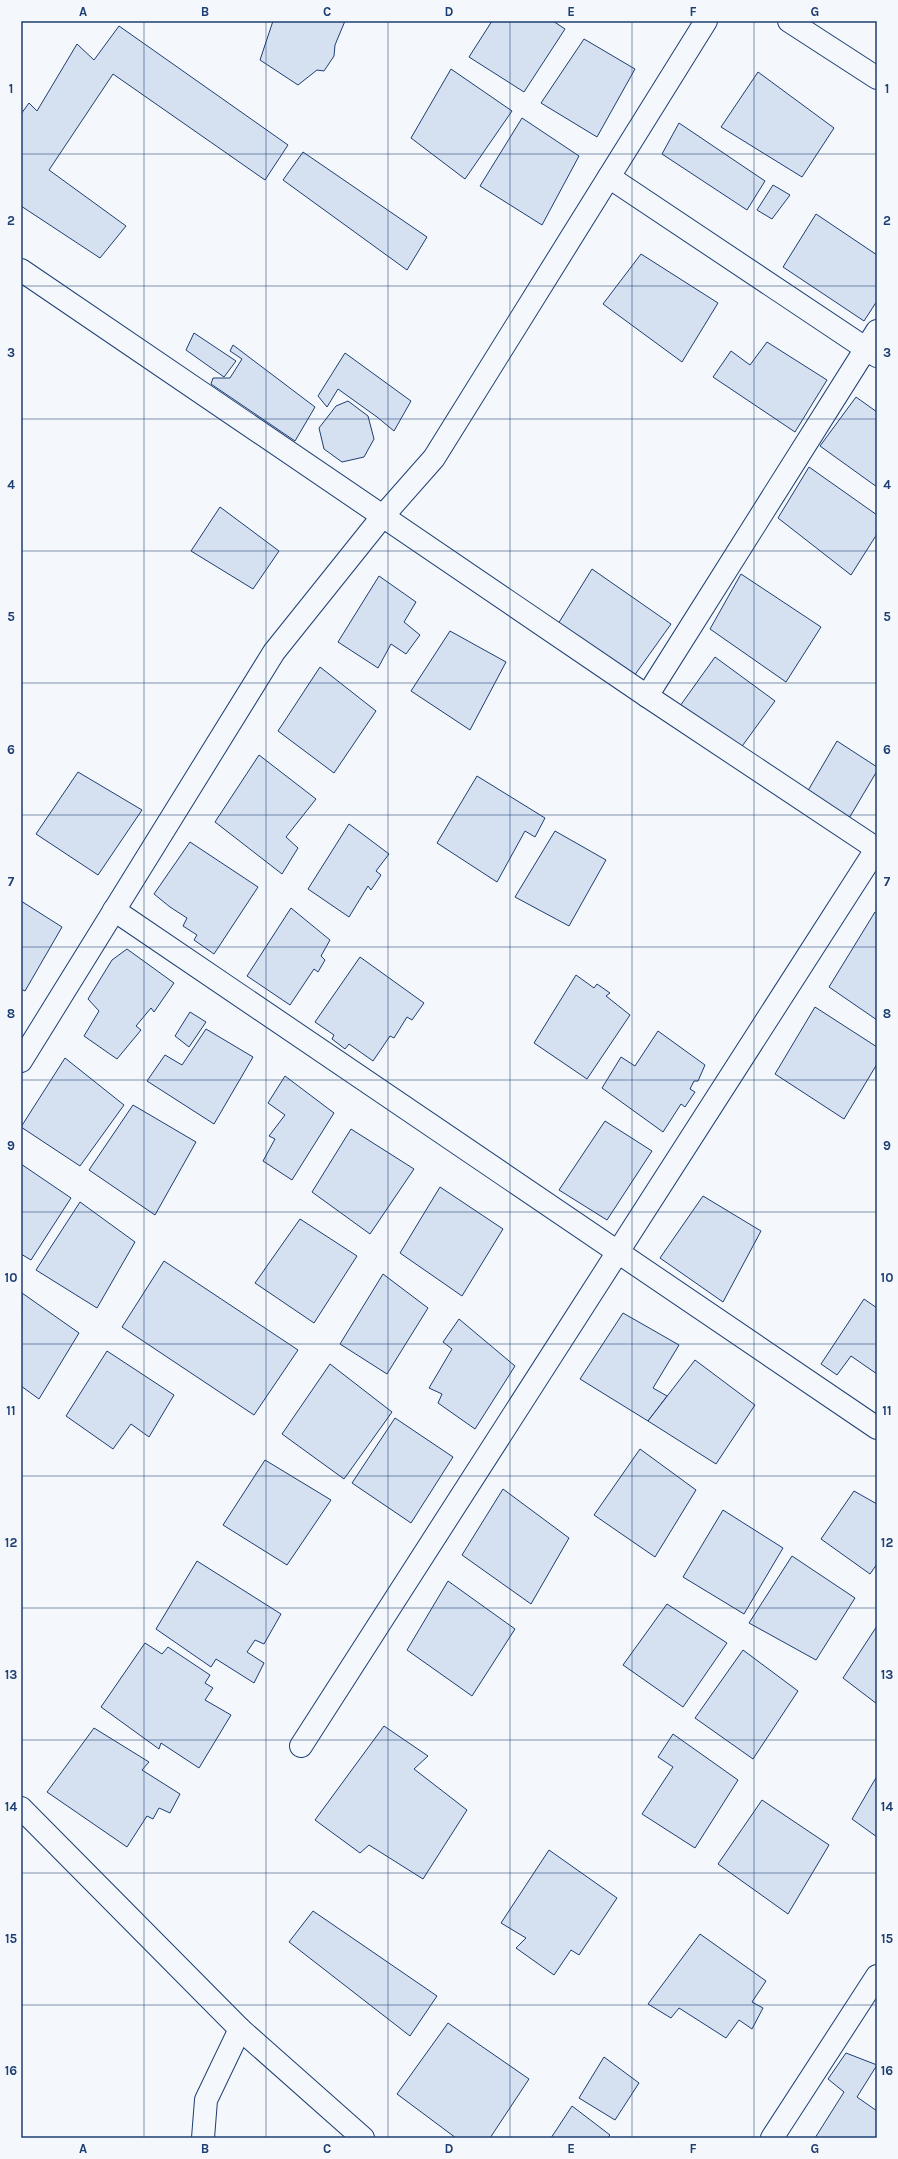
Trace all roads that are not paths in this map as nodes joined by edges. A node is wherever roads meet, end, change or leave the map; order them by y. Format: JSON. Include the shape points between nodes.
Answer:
{"nodes":[{"id":1,"x":706,"y":21,"type":"edge"},
{"id":2,"x":789,"y":21,"type":"edge"},
{"id":3,"x":877,"y":78,"type":"edge"},
{"id":4,"x":609,"y":177,"type":"junction"},
{"id":5,"x":21,"y":270,"type":"edge"},
{"id":6,"x":873,"y":345,"type":"edge"},
{"id":7,"x":382,"y":517,"type":"junction"},
{"id":8,"x":646,"y":696,"type":"junction"},
{"id":9,"x":877,"y":849,"type":"edge"},
{"id":10,"x":114,"y":910,"type":"junction"},
{"id":11,"x":21,"y":1061,"type":"edge"},
{"id":12,"x":618,"y":1252,"type":"junction"},
{"id":13,"x":877,"y":1428,"type":"edge"},
{"id":14,"x":301,"y":1746,"type":"dead end"},
{"id":15,"x":21,"y":1808,"type":"edge"},
{"id":16,"x":877,"y":1976,"type":"edge"},
{"id":17,"x":240,"y":2028,"type":"junction"},
{"id":18,"x":203,"y":2138,"type":"edge"},
{"id":19,"x":363,"y":2138,"type":"edge"},
{"id":20,"x":772,"y":2138,"type":"edge"}],
"edges":[{"from":1,"to":4,"type":"street"},
{"from":2,"to":3,"type":"street"},
{"from":4,"to":6,"type":"street"},
{"from":4,"to":7,"type":"street","via":[[434,458]]},
{"from":5,"to":7,"type":"street"},
{"from":6,"to":8,"type":"street"},
{"from":7,"to":8,"type":"street"},
{"from":7,"to":10,"type":"street","via":[[274,652]]},
{"from":8,"to":9,"type":"street"},
{"from":9,"to":12,"type":"street"},
{"from":10,"to":11,"type":"street"},
{"from":10,"to":12,"type":"street"},
{"from":12,"to":13,"type":"street"},
{"from":12,"to":14,"type":"street"},
{"from":15,"to":17,"type":"street"},
{"from":16,"to":20,"type":"street"},
{"from":17,"to":18,"type":"street","via":[[206,2100]]},
{"from":17,"to":19,"type":"street"}]}
